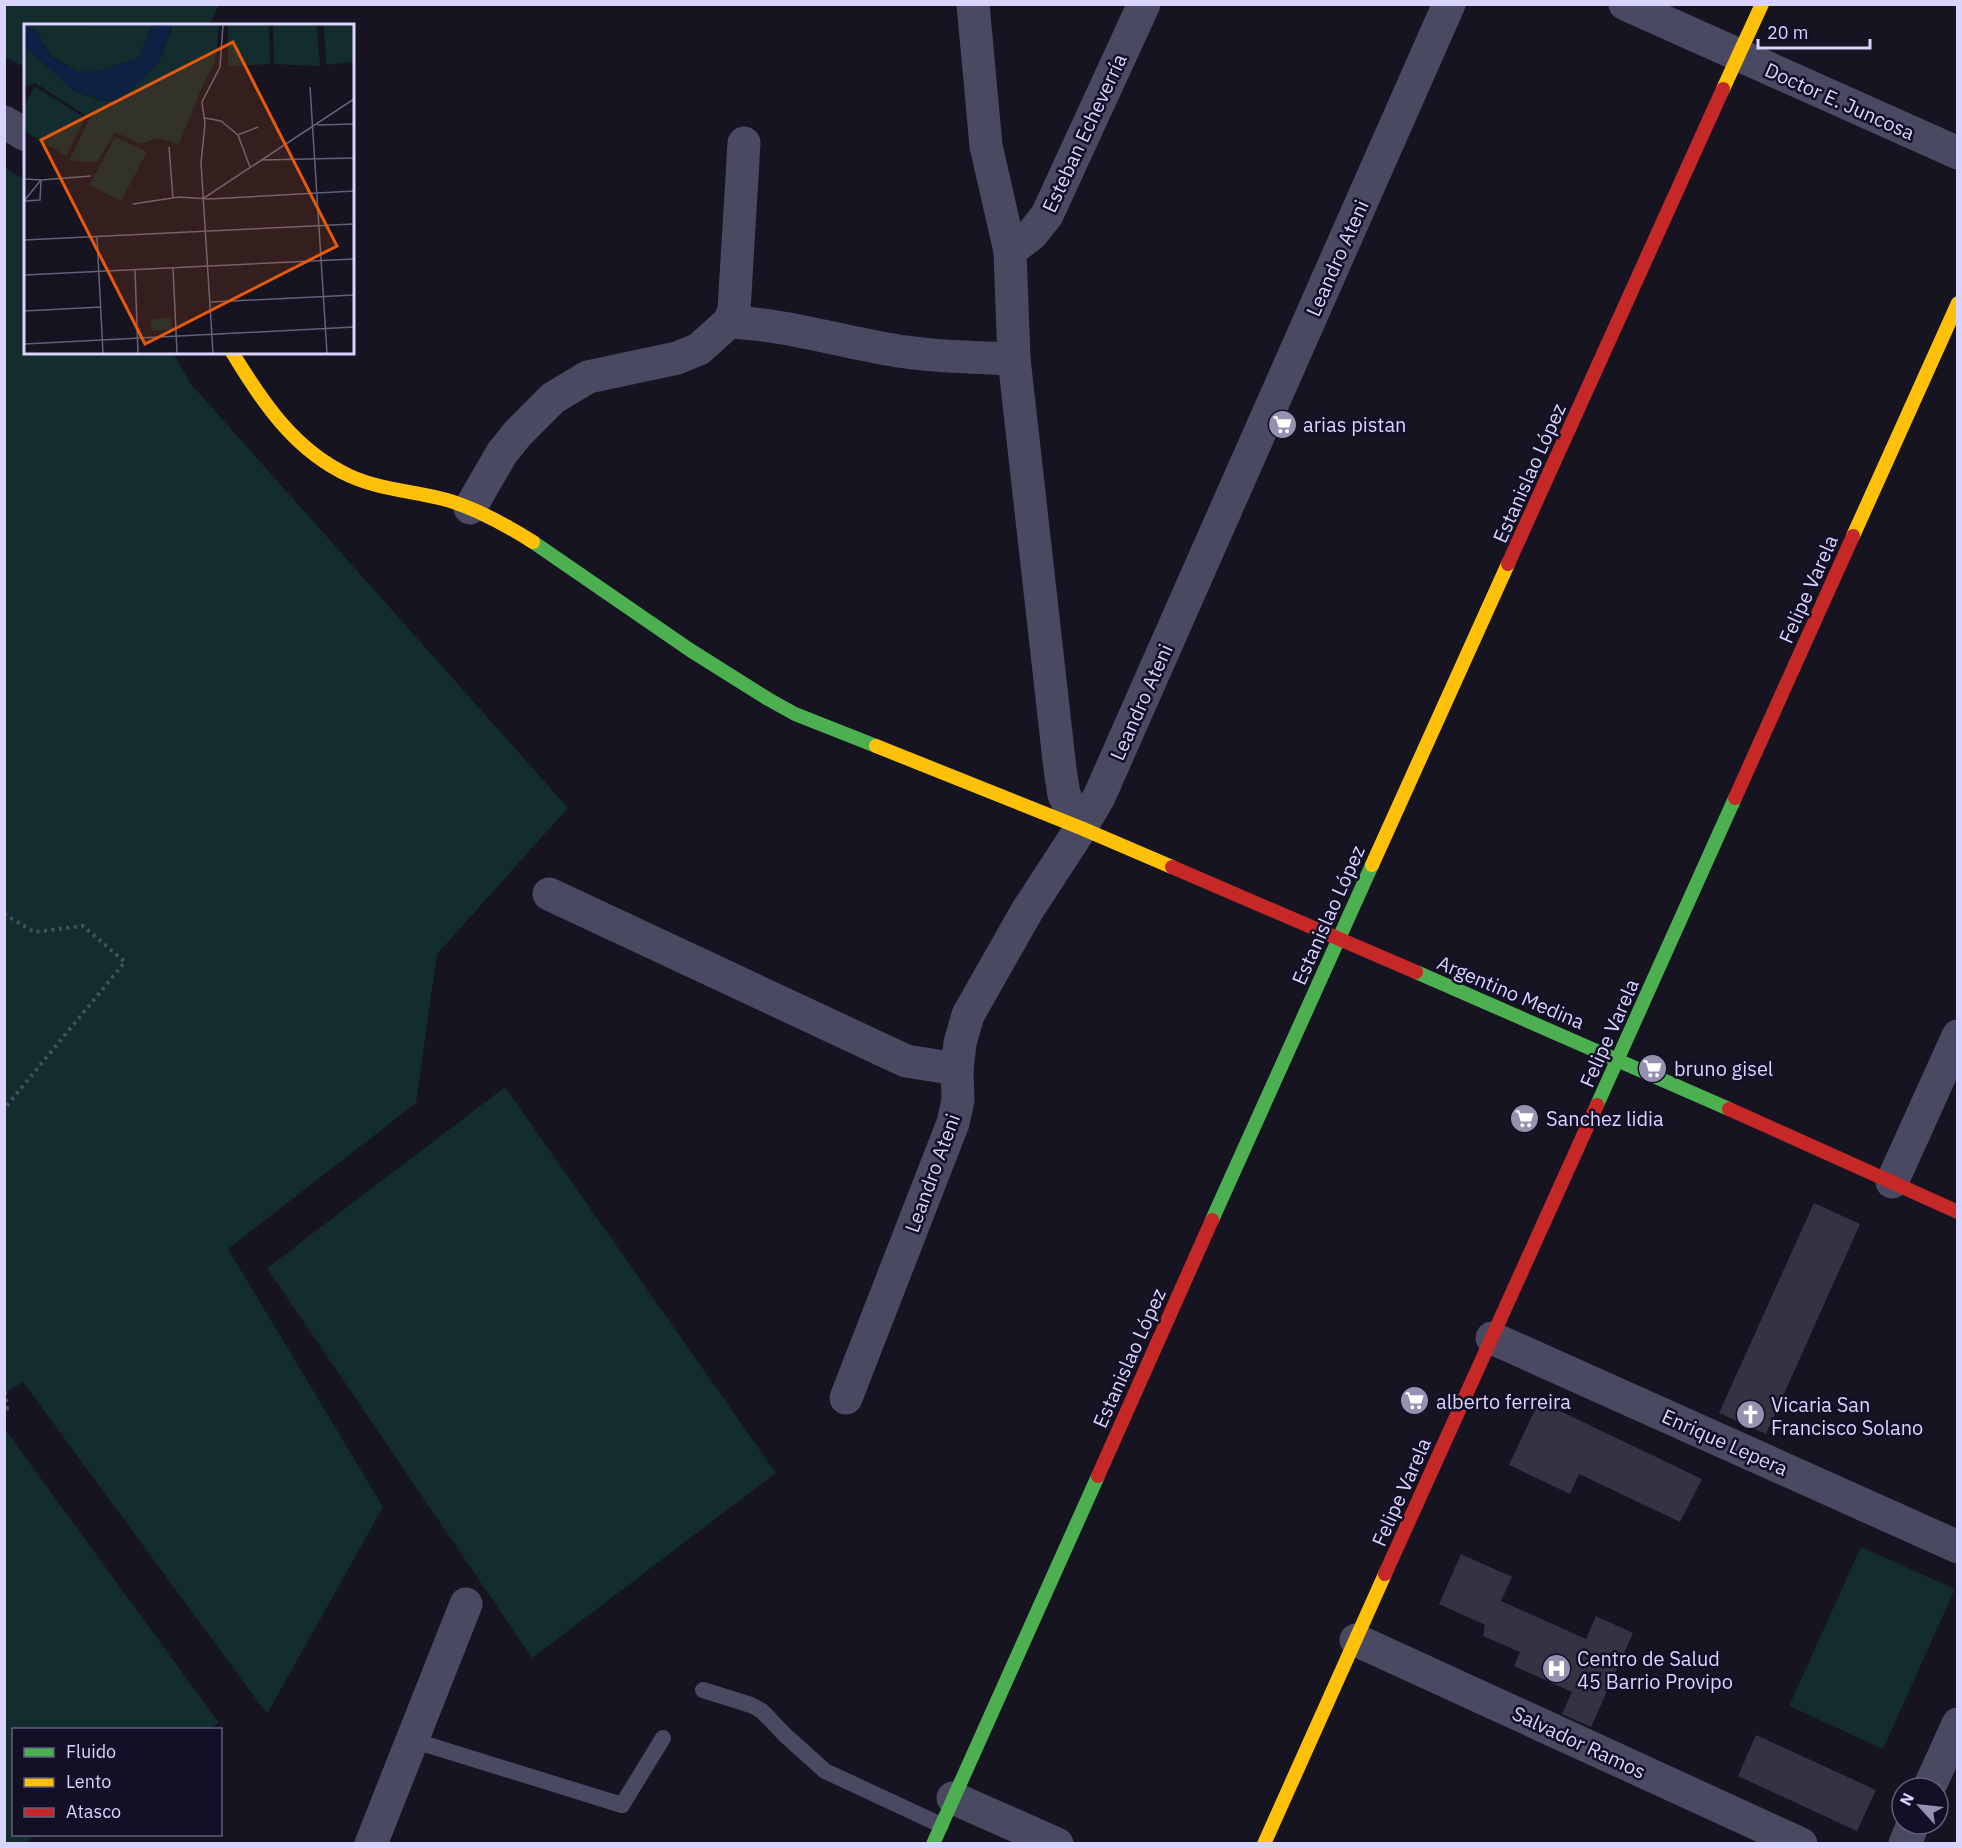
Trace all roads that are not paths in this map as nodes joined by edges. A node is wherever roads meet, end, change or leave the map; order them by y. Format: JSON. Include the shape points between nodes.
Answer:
{"nodes":[{"id":1,"x":973,"y":4,"type":"edge"},
{"id":2,"x":1144,"y":4,"type":"edge"},
{"id":3,"x":1449,"y":4,"type":"edge"},
{"id":4,"x":1625,"y":4,"type":"edge"},
{"id":5,"x":1762,"y":4,"type":"edge"},
{"id":6,"x":1739,"y":57,"type":"junction"},
{"id":7,"x":4,"y":122,"type":"edge"},
{"id":8,"x":24,"y":134,"type":"edge"},
{"id":9,"x":744,"y":143,"type":"dead end"},
{"id":10,"x":1958,"y":153,"type":"edge"},
{"id":11,"x":1010,"y":251,"type":"junction"},
{"id":12,"x":1958,"y":303,"type":"edge"},
{"id":13,"x":729,"y":322,"type":"junction"},
{"id":14,"x":233,"y":354,"type":"edge"},
{"id":15,"x":1014,"y":359,"type":"junction"},
{"id":16,"x":470,"y":508,"type":"junction"},
{"id":17,"x":1081,"y":828,"type":"junction"},
{"id":18,"x":549,"y":894,"type":"dead end"},
{"id":19,"x":1338,"y":940,"type":"junction"},
{"id":20,"x":1958,"y":1036,"type":"edge"},
{"id":21,"x":1619,"y":1059,"type":"junction"},
{"id":22,"x":957,"y":1069,"type":"junction"},
{"id":23,"x":1892,"y":1182,"type":"junction"},
{"id":24,"x":1958,"y":1212,"type":"edge"},
{"id":25,"x":1492,"y":1338,"type":"junction"},
{"id":26,"x":846,"y":1398,"type":"dead end"},
{"id":27,"x":1958,"y":1547,"type":"edge"},
{"id":28,"x":466,"y":1604,"type":"dead end"},
{"id":29,"x":1356,"y":1640,"type":"junction"},
{"id":30,"x":703,"y":1690,"type":"dead end"},
{"id":31,"x":1958,"y":1725,"type":"edge"},
{"id":32,"x":663,"y":1738,"type":"dead end"},
{"id":33,"x":412,"y":1740,"type":"junction"},
{"id":34,"x":1935,"y":1776,"type":"edge"},
{"id":35,"x":947,"y":1811,"type":"junction"},
{"id":36,"x":371,"y":1844,"type":"edge"},
{"id":37,"x":933,"y":1844,"type":"edge"},
{"id":38,"x":1058,"y":1844,"type":"edge"},
{"id":39,"x":1264,"y":1844,"type":"edge"},
{"id":40,"x":1801,"y":1844,"type":"edge"}],
"edges":[{"from":1,"to":11,"type":"street","via":[[986,146]]},
{"from":2,"to":11,"type":"street","name":"Esteban Echeverría","via":[[1047,215],[1032,234]]},
{"from":3,"to":17,"type":"street","name":"Leandro Ateni","via":[[1099,797]]},
{"from":4,"to":6,"type":"street","name":"Doctor E. Juncosa"},
{"from":5,"to":6,"type":"street","name":"Estanislao López"},
{"from":6,"to":10,"type":"street","name":"Doctor E. Juncosa"},
{"from":6,"to":19,"type":"street","name":"Estanislao López"},
{"from":7,"to":8,"type":"street"},
{"from":9,"to":13,"type":"street","via":[[734,310]]},
{"from":11,"to":15,"type":"street"},
{"from":12,"to":21,"type":"street","name":"Felipe Varela"},
{"from":13,"to":15,"type":"street","via":[[755,323],[889,350]]},
{"from":13,"to":16,"type":"street","via":[[699,349],[677,358],[588,377],[553,398],[502,453]]},
{"from":14,"to":16,"type":"street","name":"Argentino Medina","via":[[274,418],[320,458],[375,485]]},
{"from":15,"to":17,"type":"street","via":[[1060,769],[1064,795]]},
{"from":16,"to":17,"type":"street","name":"Argentino Medina","via":[[517,532],[709,662],[795,714]]},
{"from":17,"to":19,"type":"street","name":"Argentino Medina"},
{"from":17,"to":22,"type":"street","name":"Leandro Ateni","via":[[1027,911],[968,1015]]},
{"from":18,"to":22,"type":"street","via":[[906,1061]]},
{"from":19,"to":21,"type":"street","name":"Argentino Medina"},
{"from":19,"to":35,"type":"street","name":"Estanislao López"},
{"from":20,"to":23,"type":"street"},
{"from":21,"to":23,"type":"street","name":"Argentino Medina"},
{"from":21,"to":25,"type":"street","name":"Felipe Varela"},
{"from":22,"to":26,"type":"street","name":"Leandro Ateni","via":[[958,1100],[953,1123]]},
{"from":23,"to":24,"type":"street","name":"Argentino Medina"},
{"from":25,"to":27,"type":"street","name":"Enrique Lepera"},
{"from":25,"to":29,"type":"street","name":"Felipe Varela"},
{"from":28,"to":33,"type":"street"},
{"from":29,"to":39,"type":"street","name":"Felipe Varela"},
{"from":29,"to":40,"type":"street","name":"Salvador Ramos"},
{"from":30,"to":35,"type":"lane","via":[[762,1711],[825,1770]]},
{"from":31,"to":34,"type":"street"},
{"from":32,"to":33,"type":"lane","via":[[622,1805]]},
{"from":33,"to":36,"type":"street"},
{"from":35,"to":37,"type":"street","name":"Estanislao López"},
{"from":35,"to":38,"type":"street"}]}
